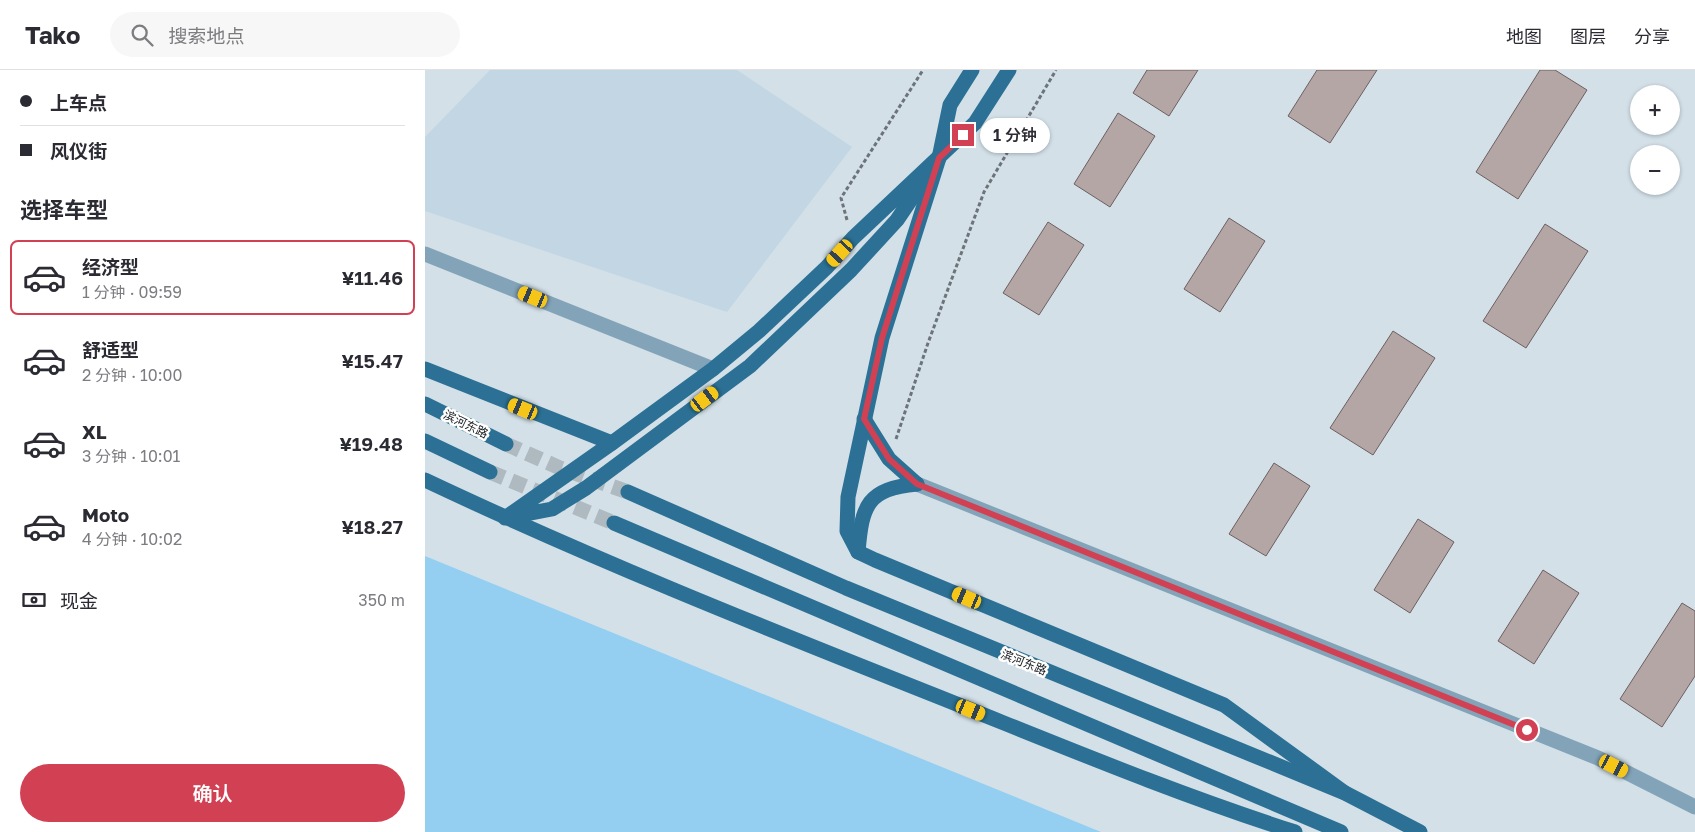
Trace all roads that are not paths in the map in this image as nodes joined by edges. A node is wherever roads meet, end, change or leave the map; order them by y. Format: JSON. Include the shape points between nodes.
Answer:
{"nodes":[{"id":1,"x":972,"y":70,"type":"edge"},
{"id":2,"x":1009,"y":70,"type":"edge"},
{"id":3,"x":939,"y":158,"type":"junction"},
{"id":4,"x":425,"y":254,"type":"edge"},
{"id":5,"x":425,"y":369,"type":"edge"},
{"id":6,"x":713,"y":369,"type":"junction"},
{"id":7,"x":425,"y":404,"type":"edge"},
{"id":8,"x":864,"y":419,"type":"junction"},
{"id":9,"x":425,"y":441,"type":"edge"},
{"id":10,"x":612,"y":443,"type":"junction"},
{"id":11,"x":506,"y":444,"type":"tunnel mouth"},
{"id":12,"x":490,"y":472,"type":"tunnel mouth"},
{"id":13,"x":425,"y":480,"type":"edge"},
{"id":14,"x":917,"y":484,"type":"junction"},
{"id":15,"x":628,"y":492,"type":"tunnel mouth"},
{"id":16,"x":505,"y":518,"type":"junction"},
{"id":17,"x":615,"y":523,"type":"tunnel mouth"},
{"id":18,"x":858,"y":552,"type":"junction"},
{"id":19,"x":1345,"y":793,"type":"junction"},
{"id":20,"x":1695,"y":807,"type":"edge"},
{"id":21,"x":1295,"y":832,"type":"edge"},
{"id":22,"x":1341,"y":832,"type":"edge"},
{"id":23,"x":1420,"y":832,"type":"edge"}],
"edges":[{"from":1,"to":3,"type":"main road","via":[[950,105]]},
{"from":2,"to":3,"type":"main road","via":[[975,123]]},
{"from":3,"to":6,"type":"main road","via":[[766,325]]},
{"from":3,"to":8,"type":"main road","via":[[882,338]]},
{"from":3,"to":16,"type":"main road","via":[[897,220],[851,270],[750,366],[586,488],[552,509]]},
{"from":4,"to":6,"type":"street"},
{"from":5,"to":10,"type":"main road"},
{"from":6,"to":10,"type":"main road"},
{"from":7,"to":11,"type":"main road","name":"滨河东路"},
{"from":8,"to":14,"type":"main road","via":[[889,459]]},
{"from":8,"to":18,"type":"main road","via":[[847,497],[847,531]]},
{"from":9,"to":12,"type":"main road"},
{"from":10,"to":16,"type":"main road"},
{"from":13,"to":16,"type":"main road"},
{"from":14,"to":18,"type":"main road","via":[[893,486],[874,497],[861,521]]},
{"from":14,"to":20,"type":"street","via":[[1598,758]]},
{"from":15,"to":19,"type":"main road","name":"滨河东路","via":[[846,588]]},
{"from":16,"to":21,"type":"main road","via":[[823,651],[1211,805]]},
{"from":17,"to":22,"type":"main road"},
{"from":18,"to":19,"type":"main road","via":[[1224,705]]},
{"from":19,"to":23,"type":"main road","name":"滨河东路"}]}
